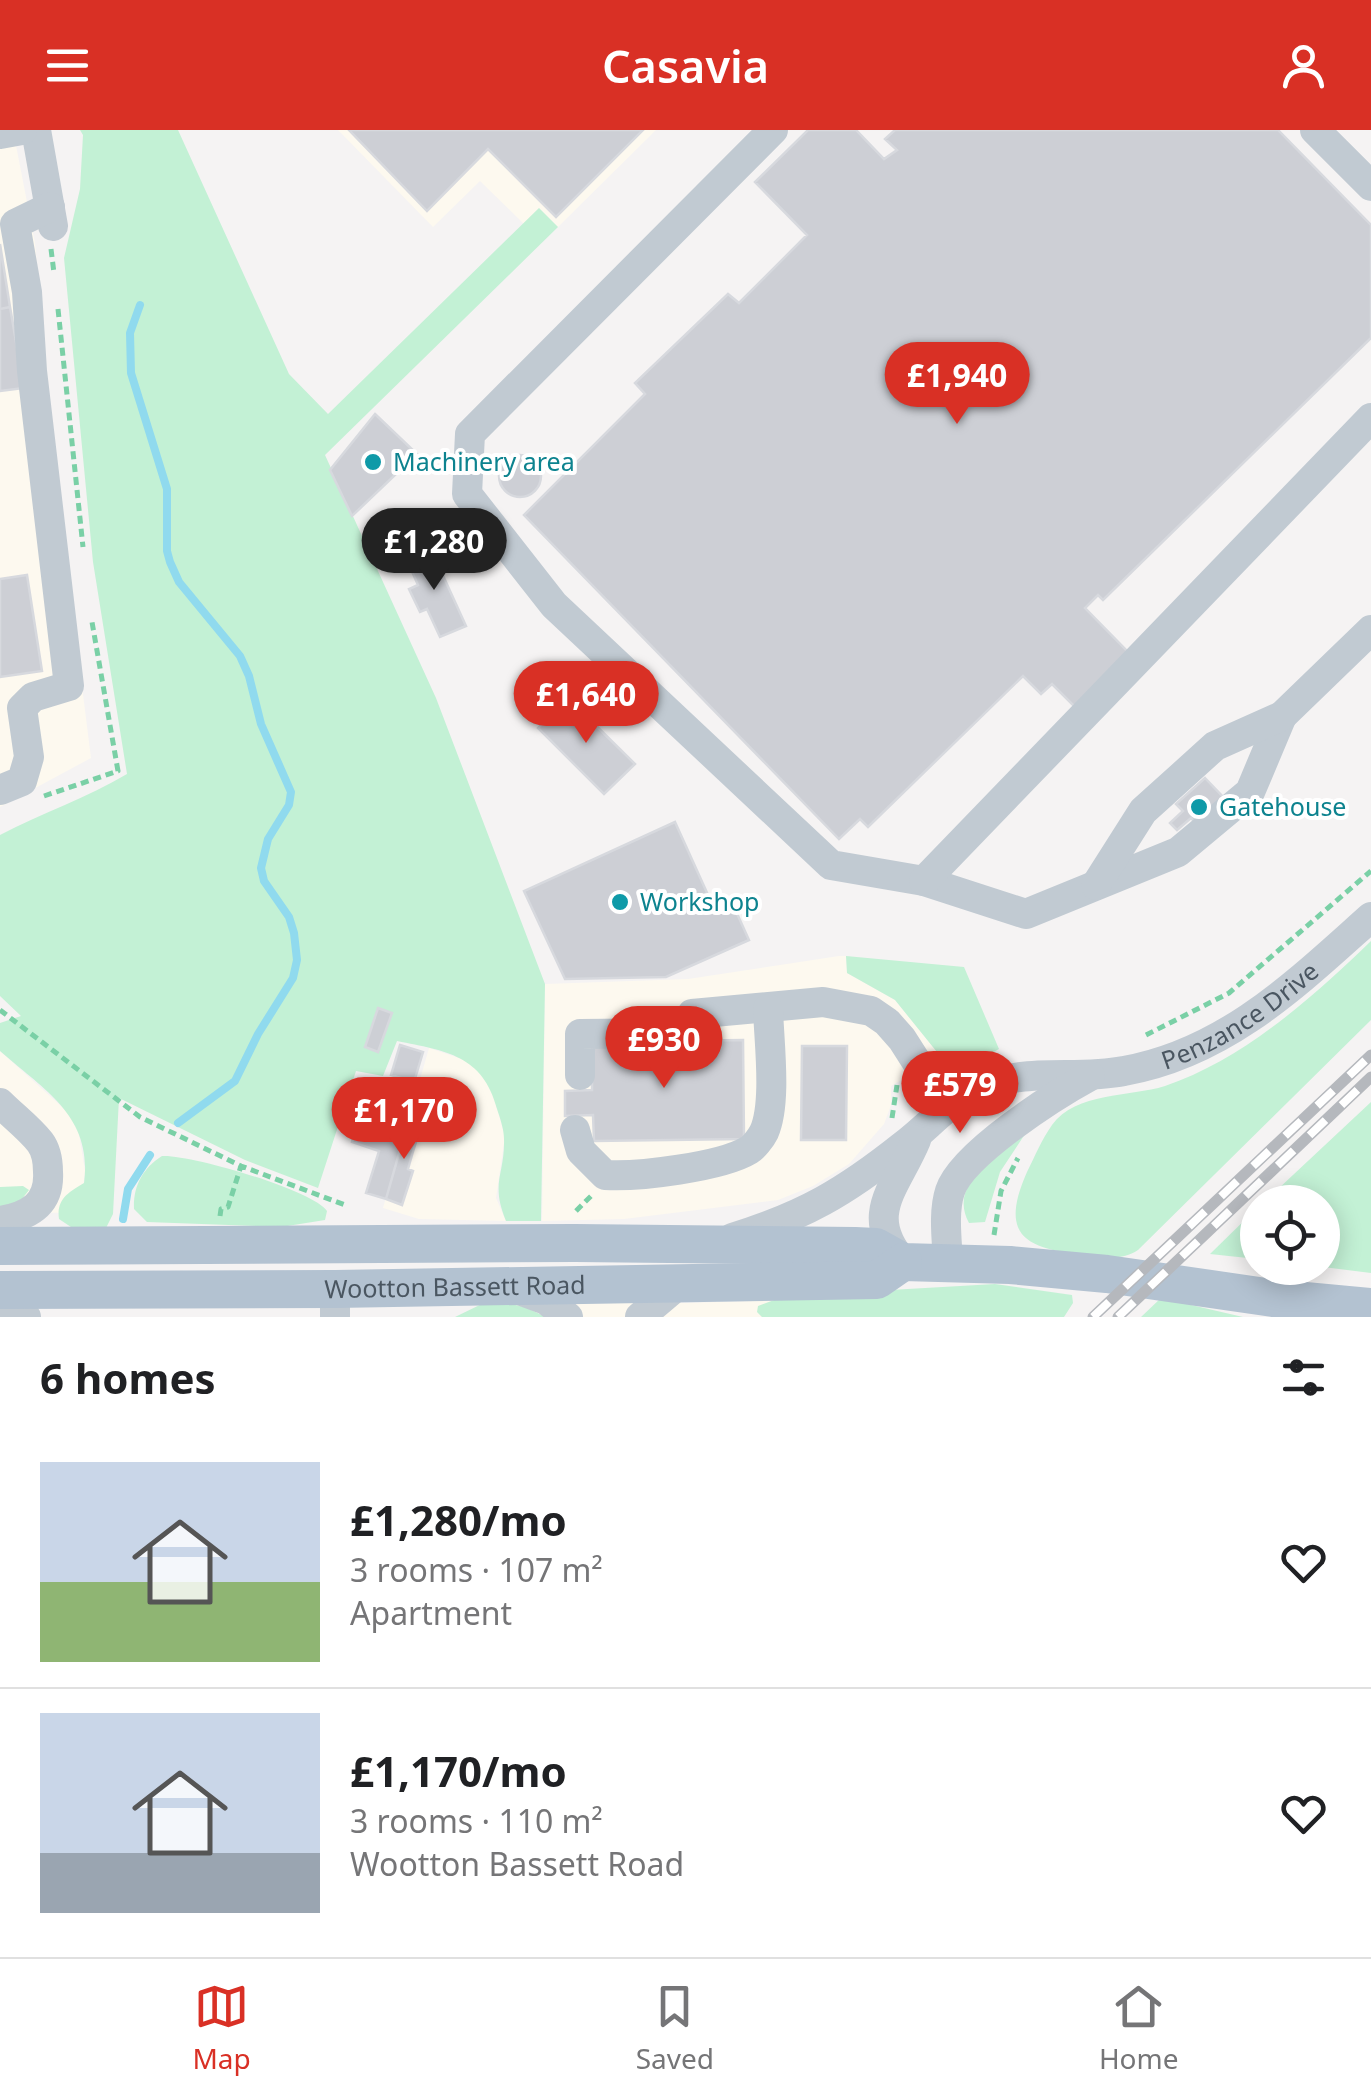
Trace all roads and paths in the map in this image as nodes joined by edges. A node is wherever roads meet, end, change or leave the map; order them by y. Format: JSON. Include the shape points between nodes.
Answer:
{"nodes":[{"id":1,"x":22,"y":130,"type":"edge"},
{"id":2,"x":36,"y":130,"type":"edge"},
{"id":3,"x":772,"y":130,"type":"edge"},
{"id":4,"x":1315,"y":130,"type":"edge"},
{"id":5,"x":0,"y":134,"type":"edge"},
{"id":6,"x":1371,"y":186,"type":"edge"},
{"id":7,"x":1371,"y":418,"type":"edge"},
{"id":8,"x":1371,"y":630,"type":"edge"},
{"id":9,"x":1282,"y":716,"type":"junction"},
{"id":10,"x":0,"y":790,"type":"edge"},
{"id":11,"x":1371,"y":871,"type":"edge"},
{"id":12,"x":924,"y":881,"type":"junction"},
{"id":13,"x":1096,"y":886,"type":"junction"},
{"id":14,"x":1371,"y":917,"type":"edge"},
{"id":15,"x":768,"y":1009,"type":"junction"},
{"id":16,"x":0,"y":1010,"type":"edge"},
{"id":17,"x":1140,"y":1037,"type":"dead end"},
{"id":18,"x":914,"y":1061,"type":"junction"},
{"id":19,"x":580,"y":1075,"type":"dead end"},
{"id":20,"x":1090,"y":1076,"type":"junction"},
{"id":21,"x":0,"y":1104,"type":"edge"},
{"id":22,"x":946,"y":1108,"type":"junction"},
{"id":23,"x":888,"y":1126,"type":"dead end"},
{"id":24,"x":575,"y":1130,"type":"dead end"},
{"id":25,"x":920,"y":1133,"type":"junction"},
{"id":26,"x":1019,"y":1156,"type":"dead end"},
{"id":27,"x":240,"y":1166,"type":"junction"},
{"id":28,"x":605,"y":1175,"type":"junction"},
{"id":29,"x":960,"y":1176,"type":"junction"},
{"id":30,"x":345,"y":1206,"type":"dead end"},
{"id":31,"x":566,"y":1216,"type":"dead end"},
{"id":32,"x":0,"y":1221,"type":"edge"},
{"id":33,"x":210,"y":1221,"type":"dead end"},
{"id":34,"x":994,"y":1235,"type":"dead end"},
{"id":35,"x":715,"y":1243,"type":"junction"},
{"id":36,"x":0,"y":1246,"type":"edge"},
{"id":37,"x":903,"y":1262,"type":"junction"},
{"id":38,"x":948,"y":1262,"type":"junction"},
{"id":39,"x":678,"y":1284,"type":"junction"},
{"id":40,"x":493,"y":1285,"type":"junction"},
{"id":41,"x":0,"y":1290,"type":"edge"},
{"id":42,"x":1273,"y":1298,"type":"junction"},
{"id":43,"x":0,"y":1301,"type":"edge"},
{"id":44,"x":335,"y":1303,"type":"edge"},
{"id":45,"x":1371,"y":1306,"type":"edge"},
{"id":46,"x":26,"y":1317,"type":"edge"},
{"id":47,"x":568,"y":1317,"type":"edge"},
{"id":48,"x":640,"y":1317,"type":"edge"},
{"id":49,"x":1325,"y":1317,"type":"edge"}],
"edges":[{"from":1,"to":5,"type":"street"},
{"from":2,"to":10,"type":"street","via":[[52,218],[15,224],[68,686],[33,697],[22,708],[29,757],[22,782]]},
{"from":3,"to":12,"type":"street","via":[[470,434],[467,494],[554,605],[830,865]]},
{"from":4,"to":6,"type":"street"},
{"from":7,"to":12,"type":"street"},
{"from":8,"to":9,"type":"street"},
{"from":9,"to":13,"type":"street","via":[[1215,746],[1143,812]]},
{"from":9,"to":13,"type":"street","via":[[1250,792],[1178,852]]},
{"from":11,"to":17,"type":"path","via":[[1229,993]]},
{"from":12,"to":13,"type":"street","via":[[1026,914]]},
{"from":14,"to":20,"type":"street","name":"Penzance Drive","via":[[1220,1038],[1154,1064]]},
{"from":15,"to":18,"type":"street","via":[[822,1002],[856,1006],[888,1022]]},
{"from":15,"to":19,"type":"street","via":[[692,1014],[680,1033],[580,1034]]},
{"from":15,"to":28,"type":"street","via":[[770,1111],[752,1149],[702,1165]]},
{"from":16,"to":27,"type":"path","via":[[140,1117]]},
{"from":18,"to":22,"type":"street"},
{"from":18,"to":23,"type":"path","via":[[895,1070],[897,1102]]},
{"from":20,"to":22,"type":"street","name":"Penzance Drive","via":[[1022,1076],[975,1090]]},
{"from":20,"to":29,"type":"street","name":"Penzance Drive","via":[[1030,1113]]},
{"from":21,"to":32,"type":"street","via":[[40,1142],[48,1181],[35,1209]]},
{"from":22,"to":25,"type":"street","name":"Penzance Drive"},
{"from":24,"to":28,"type":"street","via":[[581,1151]]},
{"from":25,"to":29,"type":"street"},
{"from":25,"to":35,"type":"street","name":"Penzance Drive","via":[[821,1204]]},
{"from":25,"to":37,"type":"street","name":"Penzance Drive","via":[[882,1223]]},
{"from":26,"to":34,"type":"path","via":[[1001,1192]]},
{"from":27,"to":30,"type":"path"},
{"from":27,"to":33,"type":"path","via":[[228,1207],[220,1209],[220,1220]]},
{"from":28,"to":31,"type":"path","via":[[587,1203]]},
{"from":29,"to":38,"type":"street","via":[[948,1195]]},
{"from":35,"to":36,"type":"main road","name":"Wootton Bassett Road"},
{"from":35,"to":37,"type":"main road","name":"Wootton Bassett Road","via":[[876,1247]]},
{"from":37,"to":38,"type":"main road","name":"Wootton Bassett Road"},
{"from":37,"to":39,"type":"main road","name":"Wootton Bassett Road","via":[[878,1280]]},
{"from":38,"to":42,"type":"main road","name":"Wootton Bassett Road","via":[[1107,1274]]},
{"from":39,"to":40,"type":"main road","name":"Wootton Bassett Road"},
{"from":39,"to":48,"type":"street"},
{"from":40,"to":44,"type":"main road","name":"Wootton Bassett Road"},
{"from":40,"to":47,"type":"street","via":[[546,1300]]},
{"from":41,"to":44,"type":"main road","name":"Wootton Bassett Road"},
{"from":42,"to":45,"type":"main road","name":"Wootton Bassett Road"},
{"from":42,"to":49,"type":"main road","name":"Wootton Bassett Road"},
{"from":43,"to":46,"type":"street"}]}
